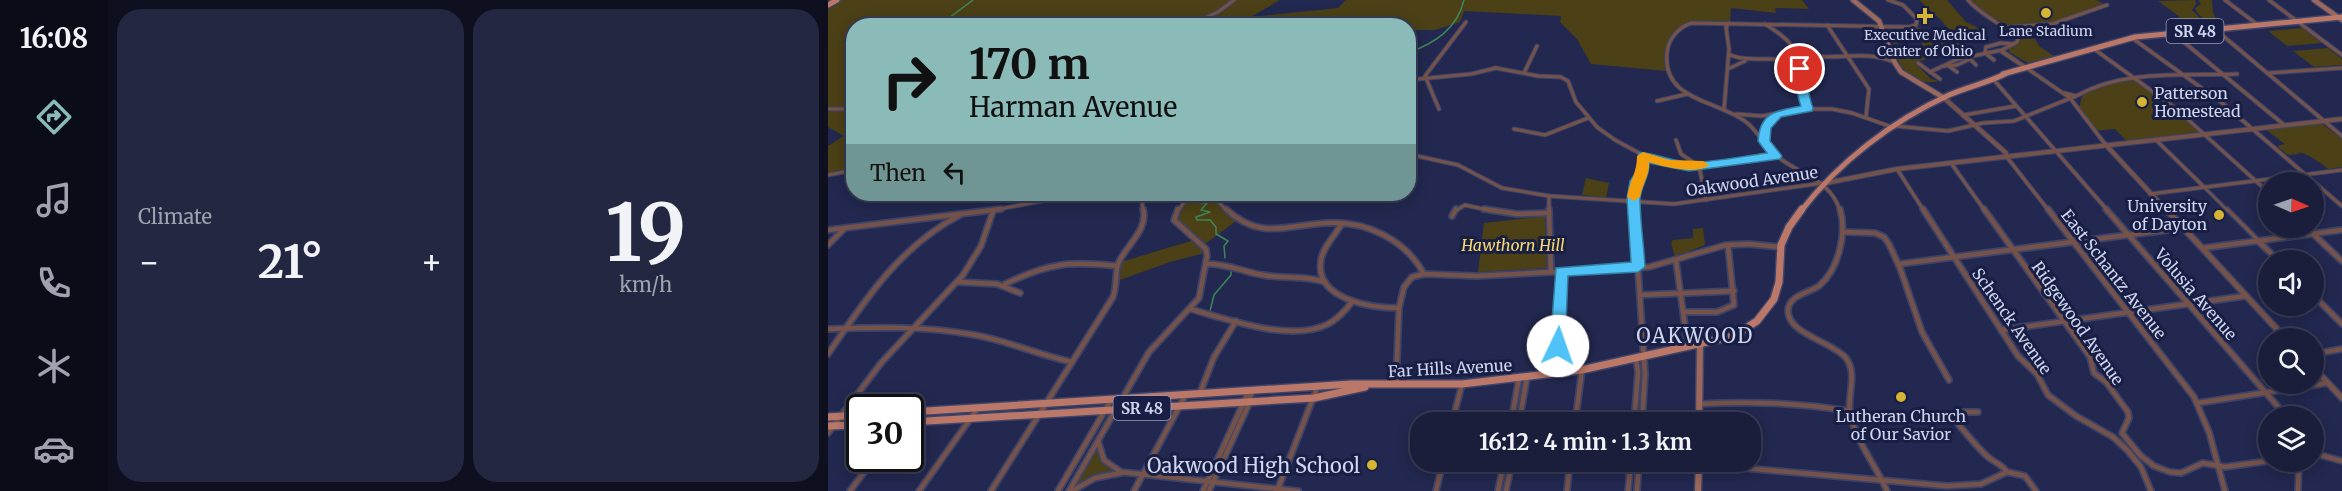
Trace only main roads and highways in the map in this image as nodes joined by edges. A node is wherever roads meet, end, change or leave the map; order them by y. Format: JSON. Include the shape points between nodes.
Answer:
{"nodes":[{"id":1,"x":837,"y":0,"type":"edge"},
{"id":2,"x":1853,"y":0,"type":"edge"},
{"id":3,"x":2314,"y":0,"type":"edge"},
{"id":4,"x":828,"y":5,"type":"edge"},
{"id":5,"x":2341,"y":18,"type":"edge"},
{"id":6,"x":2005,"y":74,"type":"junction"},
{"id":7,"x":1976,"y":84,"type":"junction"},
{"id":8,"x":1944,"y":98,"type":"junction"},
{"id":9,"x":1700,"y":344,"type":"junction"},
{"id":10,"x":1371,"y":385,"type":"junction"},
{"id":11,"x":924,"y":411,"type":"edge"},
{"id":12,"x":1700,"y":412,"type":"edge"},
{"id":13,"x":846,"y":416,"type":"edge"},
{"id":14,"x":828,"y":417,"type":"edge"},
{"id":15,"x":924,"y":421,"type":"edge"},
{"id":16,"x":846,"y":425,"type":"edge"},
{"id":17,"x":831,"y":426,"type":"edge"},
{"id":18,"x":1699,"y":472,"type":"edge"},
{"id":19,"x":1698,"y":491,"type":"edge"}],
"edges":[{"from":1,"to":4,"type":"main road"},
{"from":2,"to":8,"type":"main road","via":[[1871,12],[1881,26],[1895,63],[1904,74]]},
{"from":3,"to":5,"type":"main road"},
{"from":5,"to":6,"type":"main road","name":"Far Hills Avenue","number":"SR 48","via":[[2131,38]]},
{"from":6,"to":7,"type":"main road","name":"Far Hills Avenue","number":"SR 48"},
{"from":6,"to":7,"type":"main road","name":"Far Hills Avenue","number":"SR 48"},
{"from":7,"to":8,"type":"main road","name":"Far Hills Avenue","number":"SR 48"},
{"from":8,"to":9,"type":"main road","name":"Far Hills Avenue","number":"SR 48","via":[[1894,126],[1823,183],[1791,226],[1781,247],[1777,292],[1771,303],[1746,330]]},
{"from":9,"to":10,"type":"main road","name":"Far Hills Avenue","number":"SR 48","via":[[1557,373],[1462,384]]},
{"from":9,"to":12,"type":"main road"},
{"from":10,"to":11,"type":"main road","name":"Far Hills Avenue","number":"SR 48"},
{"from":10,"to":15,"type":"main road","name":"Far Hills Avenue","number":"SR 48","via":[[1314,398]]},
{"from":13,"to":14,"type":"main road"},
{"from":16,"to":17,"type":"main road"},
{"from":18,"to":19,"type":"main road"}]}
